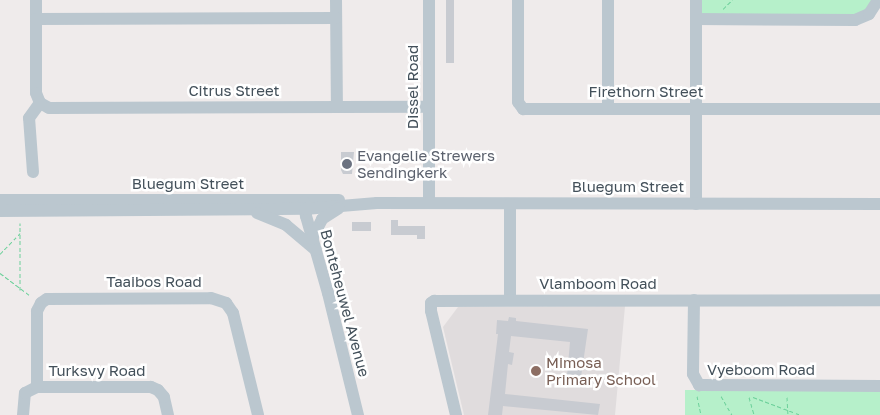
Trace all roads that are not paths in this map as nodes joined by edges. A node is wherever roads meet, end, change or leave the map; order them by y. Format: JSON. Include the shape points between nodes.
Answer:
{"nodes":[{"id":1,"x":36,"y":0,"type":"edge"},
{"id":2,"x":336,"y":0,"type":"edge"},
{"id":3,"x":429,"y":0,"type":"edge"},
{"id":4,"x":518,"y":0,"type":"edge"},
{"id":5,"x":608,"y":0,"type":"edge"},
{"id":6,"x":696,"y":0,"type":"edge"},
{"id":7,"x":878,"y":0,"type":"edge"},
{"id":8,"x":336,"y":18,"type":"junction"},
{"id":9,"x":36,"y":19,"type":"junction"},
{"id":10,"x":696,"y":20,"type":"junction"},
{"id":11,"x":40,"y":103,"type":"junction"},
{"id":12,"x":337,"y":107,"type":"junction"},
{"id":13,"x":429,"y":107,"type":"junction"},
{"id":14,"x":696,"y":108,"type":"junction"},
{"id":15,"x":608,"y":109,"type":"junction"},
{"id":16,"x":880,"y":109,"type":"edge"},
{"id":17,"x":33,"y":172,"type":"dead end"},
{"id":18,"x":0,"y":200,"type":"edge"},
{"id":19,"x":377,"y":203,"type":"junction"},
{"id":20,"x":429,"y":203,"type":"junction"},
{"id":21,"x":304,"y":204,"type":"junction"},
{"id":22,"x":510,"y":204,"type":"junction"},
{"id":23,"x":696,"y":204,"type":"junction"},
{"id":24,"x":880,"y":204,"type":"edge"},
{"id":25,"x":341,"y":207,"type":"junction"},
{"id":26,"x":248,"y":210,"type":"junction"},
{"id":27,"x":0,"y":211,"type":"edge"},
{"id":28,"x":314,"y":244,"type":"junction"},
{"id":29,"x":510,"y":300,"type":"junction"},
{"id":30,"x":694,"y":300,"type":"junction"},
{"id":31,"x":880,"y":300,"type":"edge"},
{"id":32,"x":37,"y":382,"type":"junction"},
{"id":33,"x":880,"y":386,"type":"edge"},
{"id":34,"x":23,"y":415,"type":"edge"},
{"id":35,"x":168,"y":415,"type":"edge"},
{"id":36,"x":258,"y":415,"type":"edge"},
{"id":37,"x":358,"y":415,"type":"edge"},
{"id":38,"x":456,"y":415,"type":"edge"}],
"edges":[{"from":1,"to":9,"type":"street"},
{"from":2,"to":8,"type":"street"},
{"from":3,"to":13,"type":"street","name":"Dissel Road"},
{"from":4,"to":15,"type":"street","name":"Firethorn Street","via":[[519,105],[526,109]]},
{"from":5,"to":15,"type":"street"},
{"from":6,"to":10,"type":"street"},
{"from":7,"to":10,"type":"street","via":[[869,14],[855,20]]},
{"from":8,"to":9,"type":"street"},
{"from":8,"to":12,"type":"street"},
{"from":9,"to":11,"type":"street","via":[[36,93]]},
{"from":10,"to":14,"type":"street"},
{"from":11,"to":12,"type":"street","name":"Citrus Street","via":[[49,108]]},
{"from":11,"to":17,"type":"street","via":[[29,118]]},
{"from":12,"to":13,"type":"street","name":"Citrus Street"},
{"from":13,"to":20,"type":"street","name":"Dissel Road"},
{"from":14,"to":15,"type":"street","name":"Firethorn Street"},
{"from":14,"to":16,"type":"street","name":"Firethorn Street"},
{"from":14,"to":23,"type":"street"},
{"from":18,"to":21,"type":"street","name":"Bluegum Street"},
{"from":19,"to":20,"type":"street","name":"Bluegum Street"},
{"from":19,"to":21,"type":"street","name":"Bluegum Street","via":[[358,200]]},
{"from":19,"to":25,"type":"street","name":"Bluegum Street"},
{"from":20,"to":22,"type":"street","name":"Bluegum Street"},
{"from":21,"to":25,"type":"street","name":"Bluegum Street"},
{"from":21,"to":26,"type":"street","name":"Bluegum Street"},
{"from":21,"to":28,"type":"street","name":"Bonteheuwel Avenue"},
{"from":22,"to":23,"type":"street","name":"Bluegum Street"},
{"from":22,"to":29,"type":"street"},
{"from":23,"to":24,"type":"street","name":"Bluegum Street"},
{"from":25,"to":28,"type":"street","via":[[325,216]]},
{"from":26,"to":27,"type":"street","name":"Bluegum Street"},
{"from":26,"to":28,"type":"street","via":[[279,221]]},
{"from":28,"to":37,"type":"street","name":"Bonteheuwel Avenue"},
{"from":29,"to":30,"type":"street","name":"Vlamboom Road"},
{"from":29,"to":38,"type":"street","name":"Vlamboom Road","via":[[444,300],[431,303]]},
{"from":30,"to":31,"type":"street","name":"Vlamboom Road"},
{"from":30,"to":33,"type":"street","name":"Vyeboom Road","via":[[694,379],[699,385]]},
{"from":32,"to":34,"type":"street","name":"Turksvy Road","via":[[24,393]]},
{"from":32,"to":35,"type":"street","name":"Turksvy Road","via":[[151,387],[164,397]]},
{"from":32,"to":36,"type":"street","name":"Taaibos Road","via":[[37,310],[47,299],[211,298],[226,303],[233,313]]}]}
